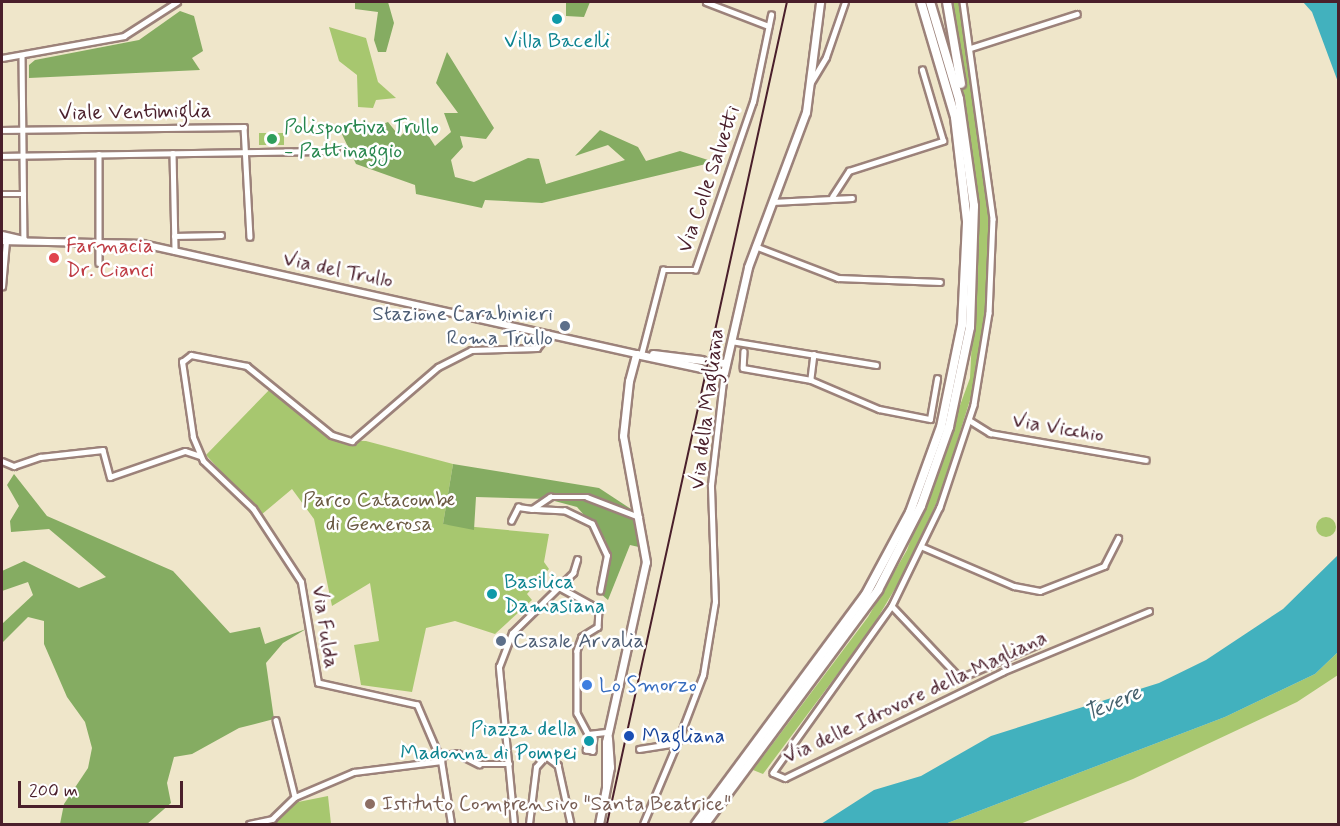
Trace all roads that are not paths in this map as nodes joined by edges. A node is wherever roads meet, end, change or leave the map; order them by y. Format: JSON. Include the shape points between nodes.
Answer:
{"nodes":[{"id":1,"x":177,"y":2,"type":"edge"},
{"id":2,"x":706,"y":2,"type":"edge"},
{"id":3,"x":820,"y":2,"type":"edge"},
{"id":4,"x":845,"y":2,"type":"edge"},
{"id":5,"x":921,"y":2,"type":"edge"},
{"id":6,"x":930,"y":2,"type":"edge"},
{"id":7,"x":947,"y":2,"type":"edge"},
{"id":8,"x":963,"y":2,"type":"edge"},
{"id":9,"x":1077,"y":14,"type":"dead end"},
{"id":10,"x":771,"y":15,"type":"dead end"},
{"id":11,"x":769,"y":26,"type":"junction"},
{"id":12,"x":970,"y":48,"type":"junction"},
{"id":13,"x":22,"y":55,"type":"junction"},
{"id":14,"x":2,"y":58,"type":"edge"},
{"id":15,"x":922,"y":70,"type":"dead end"},
{"id":16,"x":810,"y":84,"type":"junction"},
{"id":17,"x":2,"y":130,"type":"edge"},
{"id":18,"x":22,"y":130,"type":"junction"},
{"id":19,"x":967,"y":135,"type":"junction"},
{"id":20,"x":247,"y":151,"type":"junction"},
{"id":21,"x":336,"y":151,"type":"dead end"},
{"id":22,"x":172,"y":153,"type":"junction"},
{"id":23,"x":99,"y":154,"type":"junction"},
{"id":24,"x":23,"y":155,"type":"junction"},
{"id":25,"x":2,"y":156,"type":"edge"},
{"id":26,"x":2,"y":194,"type":"edge"},
{"id":27,"x":24,"y":195,"type":"junction"},
{"id":28,"x":832,"y":197,"type":"junction"},
{"id":29,"x":852,"y":198,"type":"dead end"},
{"id":30,"x":772,"y":202,"type":"junction"},
{"id":31,"x":174,"y":236,"type":"junction"},
{"id":32,"x":221,"y":236,"type":"dead end"},
{"id":33,"x":250,"y":237,"type":"dead end"},
{"id":34,"x":3,"y":239,"type":"edge"},
{"id":35,"x":24,"y":240,"type":"junction"},
{"id":36,"x":100,"y":240,"type":"junction"},
{"id":37,"x":755,"y":246,"type":"junction"},
{"id":38,"x":175,"y":251,"type":"junction"},
{"id":39,"x":99,"y":263,"type":"dead end"},
{"id":40,"x":940,"y":282,"type":"dead end"},
{"id":41,"x":2,"y":287,"type":"edge"},
{"id":42,"x":548,"y":334,"type":"junction"},
{"id":43,"x":729,"y":341,"type":"junction"},
{"id":44,"x":744,"y":351,"type":"dead end"},
{"id":45,"x":639,"y":354,"type":"junction"},
{"id":46,"x":814,"y":354,"type":"junction"},
{"id":47,"x":702,"y":360,"type":"dead end"},
{"id":48,"x":714,"y":362,"type":"dead end"},
{"id":49,"x":726,"y":363,"type":"junction"},
{"id":50,"x":876,"y":365,"type":"dead end"},
{"id":51,"x":701,"y":368,"type":"dead end"},
{"id":52,"x":713,"y":370,"type":"dead end"},
{"id":53,"x":724,"y":373,"type":"junction"},
{"id":54,"x":937,"y":379,"type":"dead end"},
{"id":55,"x":811,"y":380,"type":"junction"},
{"id":56,"x":969,"y":420,"type":"junction"},
{"id":57,"x":201,"y":456,"type":"junction"},
{"id":58,"x":1146,"y":460,"type":"dead end"},
{"id":59,"x":2,"y":461,"type":"edge"},
{"id":60,"x":532,"y":509,"type":"junction"},
{"id":61,"x":639,"y":517,"type":"junction"},
{"id":62,"x":512,"y":521,"type":"dead end"},
{"id":63,"x":1118,"y":538,"type":"dead end"},
{"id":64,"x":923,"y":547,"type":"junction"},
{"id":65,"x":578,"y":560,"type":"dead end"},
{"id":66,"x":559,"y":587,"type":"junction"},
{"id":67,"x":600,"y":591,"type":"dead end"},
{"id":68,"x":892,"y":606,"type":"junction"},
{"id":69,"x":1149,"y":611,"type":"dead end"},
{"id":70,"x":1035,"y":645,"type":"dead end"},
{"id":71,"x":276,"y":720,"type":"dead end"},
{"id":72,"x":588,"y":734,"type":"junction"},
{"id":73,"x":608,"y":734,"type":"junction"},
{"id":74,"x":594,"y":735,"type":"junction"},
{"id":75,"x":677,"y":743,"type":"junction"},
{"id":76,"x":639,"y":749,"type":"dead end"},
{"id":77,"x":441,"y":758,"type":"junction"},
{"id":78,"x":510,"y":764,"type":"junction"},
{"id":79,"x":295,"y":797,"type":"junction"},
{"id":80,"x":249,"y":825,"type":"edge"},
{"id":81,"x":451,"y":825,"type":"edge"},
{"id":82,"x":514,"y":825,"type":"edge"},
{"id":83,"x":529,"y":825,"type":"edge"},
{"id":84,"x":571,"y":825,"type":"edge"},
{"id":85,"x":599,"y":825,"type":"edge"},
{"id":86,"x":643,"y":825,"type":"edge"},
{"id":87,"x":696,"y":825,"type":"edge"},
{"id":88,"x":705,"y":825,"type":"edge"}],
"edges":[{"from":1,"to":13,"type":"street","via":[[124,36]]},
{"from":2,"to":11,"type":"street"},
{"from":3,"to":16,"type":"main road","name":"Via della Magliana"},
{"from":4,"to":16,"type":"street","name":"Via della Magliana","via":[[826,57]]},
{"from":5,"to":87,"type":"highway","via":[[955,117],[967,221],[962,325],[941,427],[910,512],[865,596]]},
{"from":6,"to":19,"type":"highway"},
{"from":7,"to":19,"type":"highway"},
{"from":8,"to":12,"type":"street","name":"Via delle Idrovore della Magliana"},
{"from":9,"to":12,"type":"street"},
{"from":10,"to":11,"type":"street","name":"Via Colle Salvetti"},
{"from":11,"to":45,"type":"street","name":"Via Colle Salvetti","via":[[753,102],[695,270],[663,270]]},
{"from":12,"to":56,"type":"street","name":"Via delle Idrovore della Magliana","via":[[993,236],[986,342]]},
{"from":13,"to":14,"type":"street"},
{"from":13,"to":18,"type":"street"},
{"from":15,"to":28,"type":"street","via":[[943,141],[849,171]]},
{"from":16,"to":30,"type":"main road","name":"Via della Magliana","via":[[806,112]]},
{"from":17,"to":18,"type":"street","name":"Viale Ventimiglia"},
{"from":18,"to":20,"type":"street","name":"Viale Ventimiglia","via":[[243,127]]},
{"from":18,"to":24,"type":"street"},
{"from":19,"to":88,"type":"highway","via":[[975,234],[971,321],[955,405],[929,486],[865,611]]},
{"from":20,"to":21,"type":"street","name":"Viale Ventimiglia"},
{"from":20,"to":22,"type":"street","name":"Viale Ventimiglia"},
{"from":20,"to":33,"type":"street"},
{"from":22,"to":23,"type":"street","name":"Viale Ventimiglia"},
{"from":22,"to":31,"type":"street"},
{"from":23,"to":24,"type":"street","name":"Viale Ventimiglia"},
{"from":23,"to":36,"type":"street"},
{"from":24,"to":25,"type":"street","name":"Viale Ventimiglia"},
{"from":24,"to":27,"type":"street"},
{"from":26,"to":27,"type":"street"},
{"from":27,"to":35,"type":"street"},
{"from":28,"to":29,"type":"street"},
{"from":28,"to":30,"type":"street"},
{"from":30,"to":37,"type":"main road","name":"Via della Magliana"},
{"from":31,"to":32,"type":"street"},
{"from":31,"to":38,"type":"street"},
{"from":34,"to":35,"type":"street","name":"Via del Trullo"},
{"from":34,"to":41,"type":"street"},
{"from":35,"to":36,"type":"street","name":"Via del Trullo"},
{"from":36,"to":38,"type":"street","name":"Via del Trullo"},
{"from":36,"to":39,"type":"street"},
{"from":37,"to":40,"type":"street","via":[[838,278]]},
{"from":37,"to":43,"type":"main road","name":"Via della Magliana"},
{"from":38,"to":42,"type":"street","name":"Via del Trullo"},
{"from":42,"to":45,"type":"street","name":"Via del Trullo"},
{"from":42,"to":57,"type":"street","via":[[537,348],[471,350],[438,366],[350,442],[332,435],[254,369],[191,356],[182,368]]},
{"from":43,"to":46,"type":"street"},
{"from":43,"to":49,"type":"main road","name":"Via della Magliana"},
{"from":44,"to":55,"type":"street","via":[[743,368]]},
{"from":45,"to":47,"type":"main road","name":"Via del Trullo"},
{"from":45,"to":51,"type":"main road","name":"Via del Trullo"},
{"from":45,"to":61,"type":"main road","via":[[622,432]]},
{"from":46,"to":50,"type":"street"},
{"from":46,"to":55,"type":"street"},
{"from":48,"to":49,"type":"main road"},
{"from":49,"to":53,"type":"main road","name":"Via della Magliana"},
{"from":52,"to":53,"type":"main road"},
{"from":53,"to":75,"type":"street","name":"Via della Magliana","via":[[711,485],[714,612],[700,684]]},
{"from":54,"to":55,"type":"street","via":[[930,419],[872,407]]},
{"from":56,"to":58,"type":"street","name":"Via Vicchio","via":[[990,433]]},
{"from":56,"to":64,"type":"street","name":"Via delle Idrovore della Magliana"},
{"from":57,"to":59,"type":"street","via":[[185,451],[110,477],[103,450],[40,457],[17,466]]},
{"from":57,"to":77,"type":"street","name":"Via Fulda","via":[[253,509],[297,573],[318,683],[414,702]]},
{"from":60,"to":61,"type":"street","via":[[550,497],[587,497]]},
{"from":60,"to":62,"type":"street","via":[[518,507]]},
{"from":60,"to":67,"type":"street","via":[[565,511],[592,524],[607,556]]},
{"from":61,"to":73,"type":"main road","via":[[646,554],[644,581]]},
{"from":63,"to":64,"type":"street","via":[[1104,566],[1040,591],[1028,591]]},
{"from":64,"to":68,"type":"street","name":"Via delle Idrovore della Magliana"},
{"from":65,"to":66,"type":"street","via":[[575,570]]},
{"from":66,"to":72,"type":"street","via":[[599,609],[598,627],[582,637],[577,651],[577,713]]},
{"from":66,"to":78,"type":"street","via":[[514,631],[501,662],[498,689]]},
{"from":68,"to":69,"type":"street","name":"Via delle Idrovore della Magliana","via":[[774,768],[776,776],[785,778],[1108,626]]},
{"from":68,"to":70,"type":"street","via":[[960,678]]},
{"from":71,"to":79,"type":"street"},
{"from":72,"to":74,"type":"street"},
{"from":72,"to":74,"type":"street","via":[[586,750],[593,751]]},
{"from":73,"to":74,"type":"street"},
{"from":73,"to":85,"type":"main road","via":[[606,786]]},
{"from":75,"to":76,"type":"street"},
{"from":75,"to":86,"type":"street","name":"Via della Magliana"},
{"from":77,"to":78,"type":"street","via":[[457,753],[479,764]]},
{"from":77,"to":79,"type":"street","via":[[357,771]]},
{"from":77,"to":81,"type":"street","name":"Via Fulda"},
{"from":78,"to":82,"type":"street"},
{"from":79,"to":80,"type":"street","via":[[272,819]]},
{"from":83,"to":84,"type":"street","via":[[536,767],[546,756],[558,765]]}]}
